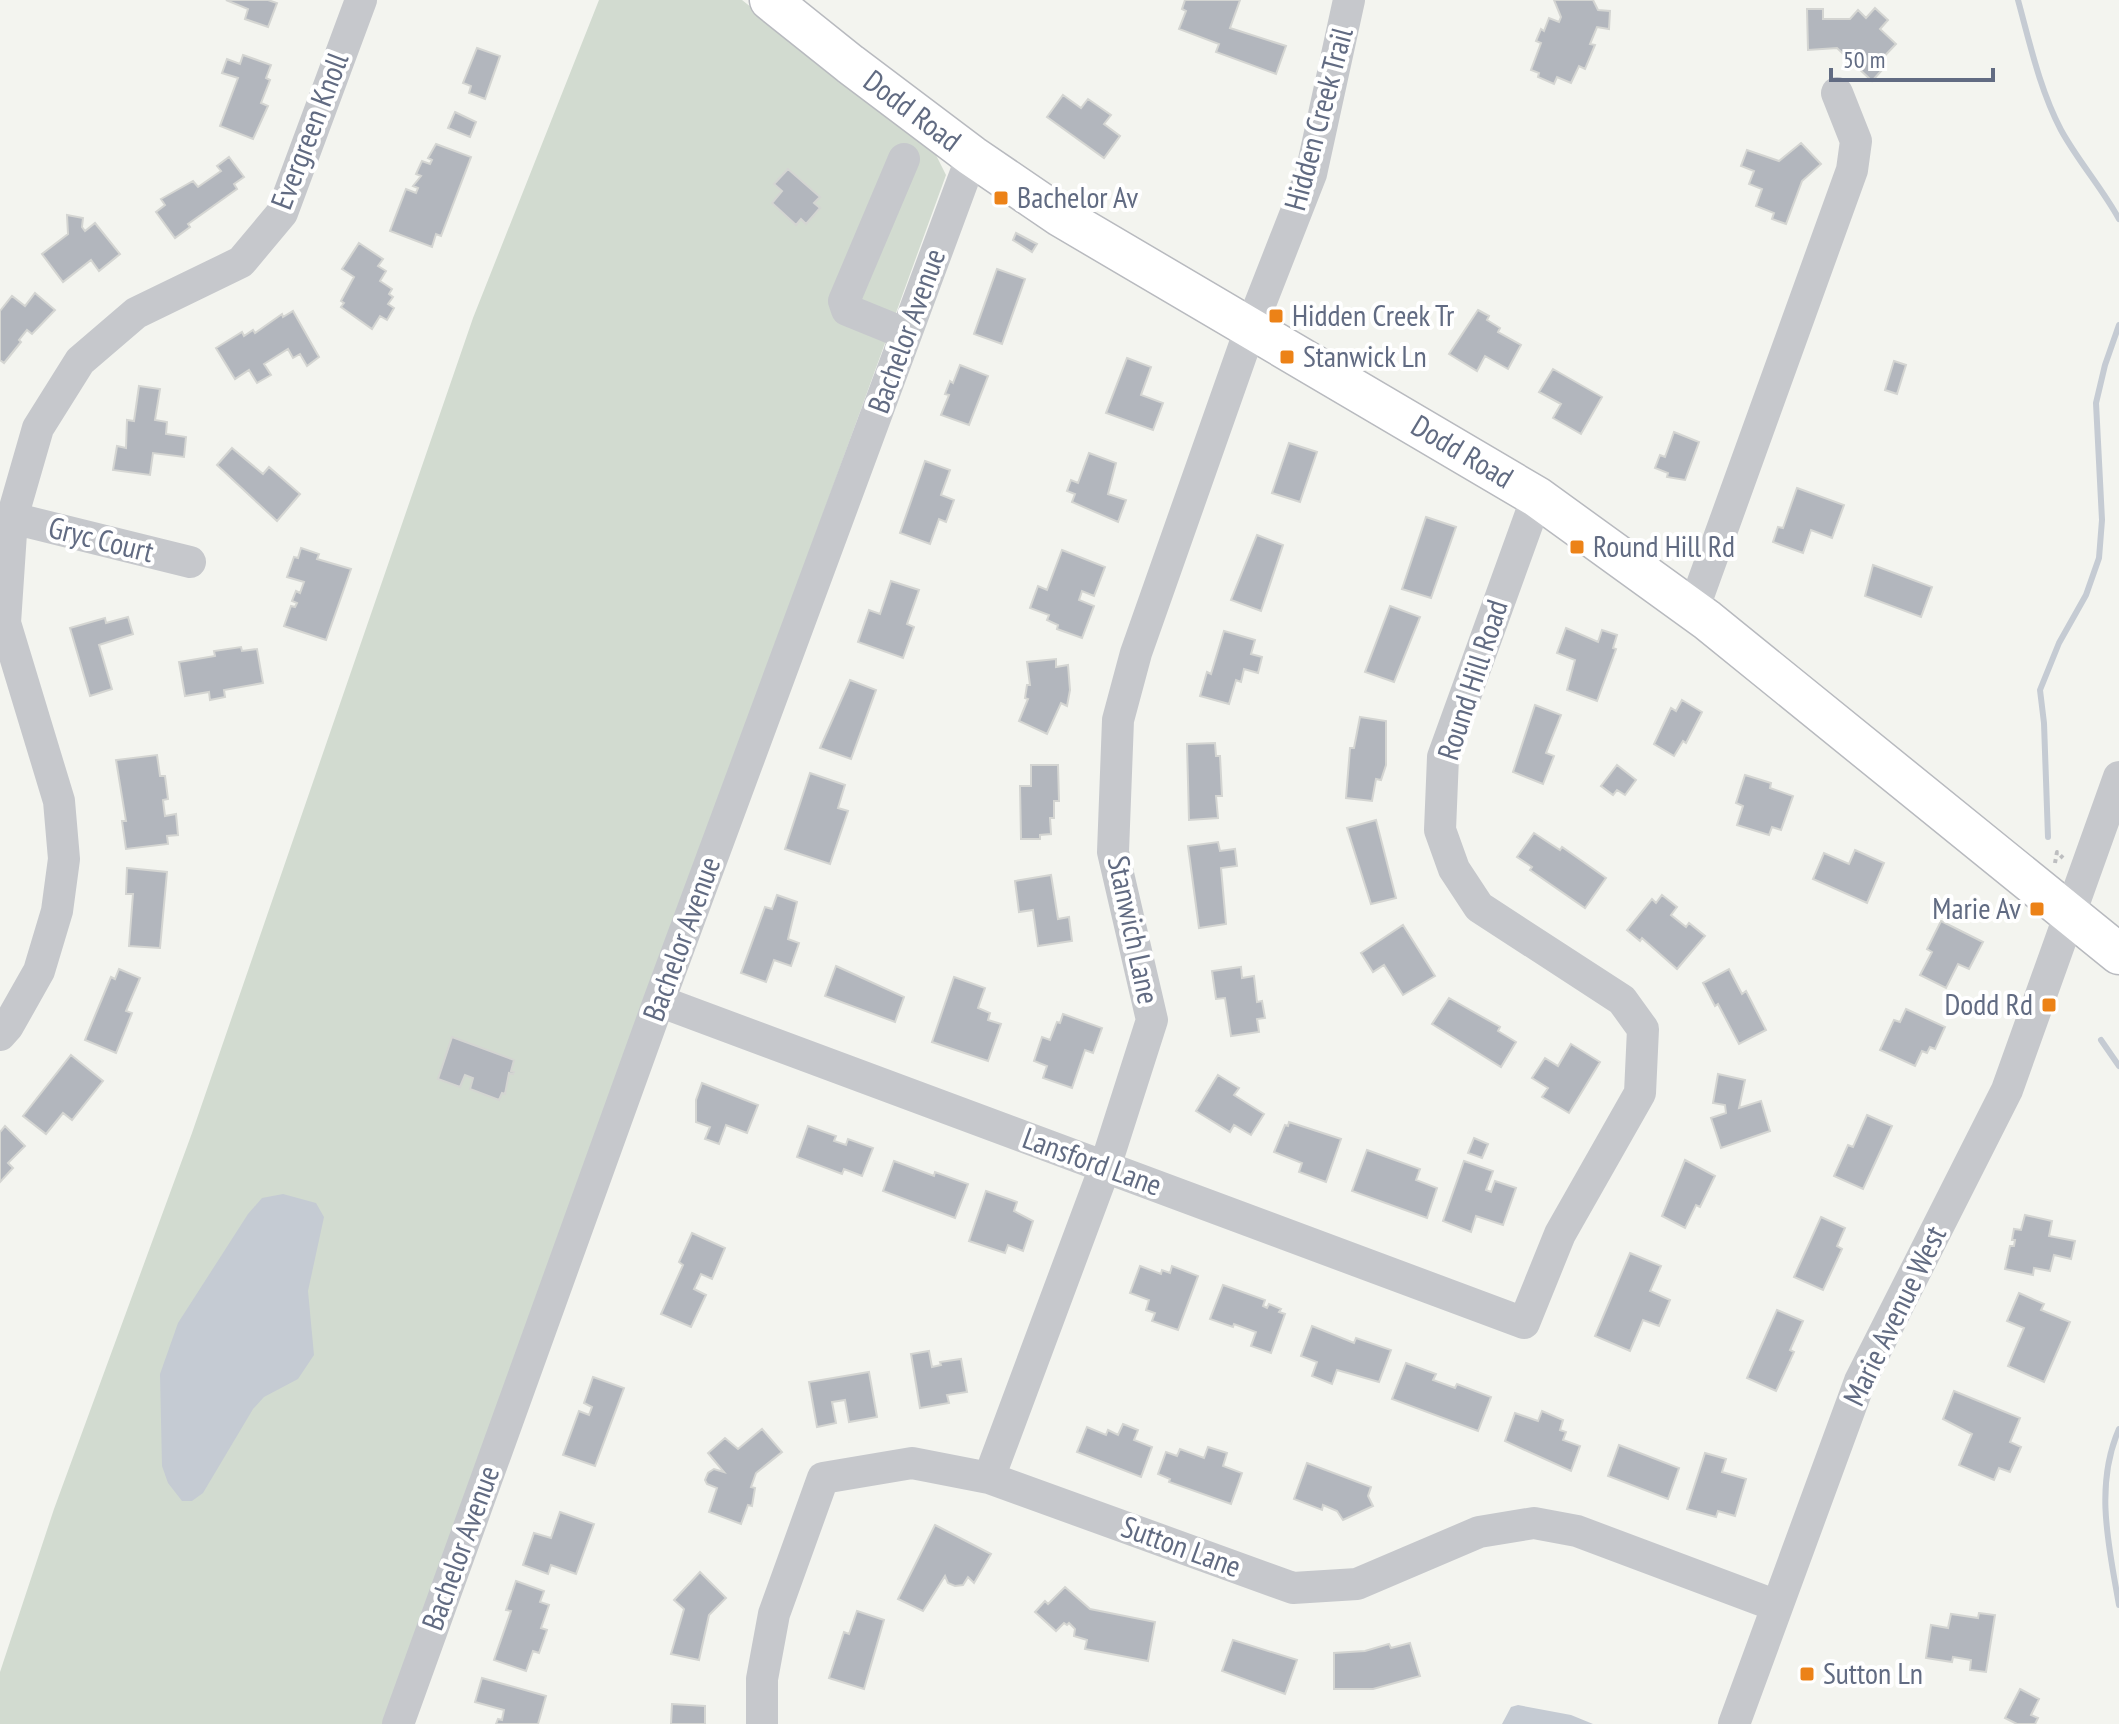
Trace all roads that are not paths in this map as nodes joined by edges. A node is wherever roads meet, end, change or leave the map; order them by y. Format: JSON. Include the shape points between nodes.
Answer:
{"nodes":[{"id":1,"x":361,"y":0,"type":"edge"},
{"id":2,"x":770,"y":0,"type":"edge"},
{"id":3,"x":1349,"y":0,"type":"edge"},
{"id":4,"x":1837,"y":93,"type":"dead end"},
{"id":5,"x":972,"y":156,"type":"junction"},
{"id":6,"x":904,"y":159,"type":"dead end"},
{"id":7,"x":1251,"y":327,"type":"junction"},
{"id":8,"x":906,"y":334,"type":"junction"},
{"id":9,"x":1537,"y":497,"type":"junction"},
{"id":10,"x":12,"y":518,"type":"junction"},
{"id":11,"x":190,"y":562,"type":"dead end"},
{"id":12,"x":1693,"y":610,"type":"junction"},
{"id":13,"x":2119,"y":777,"type":"edge"},
{"id":14,"x":2070,"y":915,"type":"junction"},
{"id":15,"x":2119,"y":954,"type":"edge"},
{"id":16,"x":659,"y":1001,"type":"junction"},
{"id":17,"x":0,"y":1035,"type":"edge"},
{"id":18,"x":1105,"y":1167,"type":"junction"},
{"id":19,"x":1524,"y":1323,"type":"joint"},
{"id":20,"x":989,"y":1478,"type":"junction"},
{"id":21,"x":1777,"y":1606,"type":"junction"},
{"id":22,"x":398,"y":1724,"type":"edge"},
{"id":23,"x":762,"y":1724,"type":"edge"},
{"id":24,"x":1734,"y":1724,"type":"edge"}],
"edges":[{"from":1,"to":10,"type":"street","name":"Evergreen Knoll","via":[[282,213],[241,262],[136,313],[80,361],[38,428]]},
{"from":2,"to":5,"type":"main road","name":"Dodd Road"},
{"from":3,"to":7,"type":"street","name":"Hidden Creek Trail","via":[[1311,174]]},
{"from":4,"to":12,"type":"street","via":[[1856,141],[1852,170]]},
{"from":5,"to":7,"type":"main road","name":"Dodd Road","via":[[1060,216]]},
{"from":5,"to":8,"type":"street","name":"Bachelor Avenue"},
{"from":6,"to":8,"type":"street","via":[[844,301],[847,310]]},
{"from":7,"to":9,"type":"main road","name":"Dodd Road"},
{"from":7,"to":18,"type":"street","name":"Stanwich Lane","via":[[1136,653],[1118,720],[1113,852],[1152,1020]]},
{"from":8,"to":16,"type":"street","name":"Bachelor Avenue"},
{"from":9,"to":12,"type":"main road","name":"Dodd Road"},
{"from":9,"to":19,"type":"street","name":"Round Hill Road","via":[[1443,757],[1440,830],[1454,869],[1479,907],[1622,1000],[1643,1029],[1640,1093],[1560,1234]]},
{"from":10,"to":11,"type":"street","name":"Gryc Court"},
{"from":10,"to":17,"type":"street","name":"Evergreen Knoll","via":[[5,623],[59,801],[64,859],[57,911],[39,971]]},
{"from":12,"to":14,"type":"main road","name":"Dodd Road"},
{"from":13,"to":14,"type":"street","name":"Marie Avenue West"},
{"from":14,"to":15,"type":"main road","name":"Dodd Road"},
{"from":14,"to":21,"type":"street","name":"Marie Avenue West","via":[[2007,1090],[1860,1381]]},
{"from":16,"to":18,"type":"street","name":"Lansford Lane"},
{"from":16,"to":22,"type":"street","name":"Bachelor Avenue"},
{"from":18,"to":19,"type":"street","name":"Lansford Lane"},
{"from":18,"to":20,"type":"street","name":"Stanwich Lane"},
{"from":20,"to":21,"type":"street","name":"Sutton Lane","via":[[1293,1588],[1357,1584],[1479,1532],[1534,1523],[1577,1531]]},
{"from":20,"to":23,"type":"street","name":"Sutton Lane","via":[[912,1463],[823,1478],[774,1614],[762,1679]]},
{"from":21,"to":24,"type":"street","name":"Marie Avenue West"}]}
